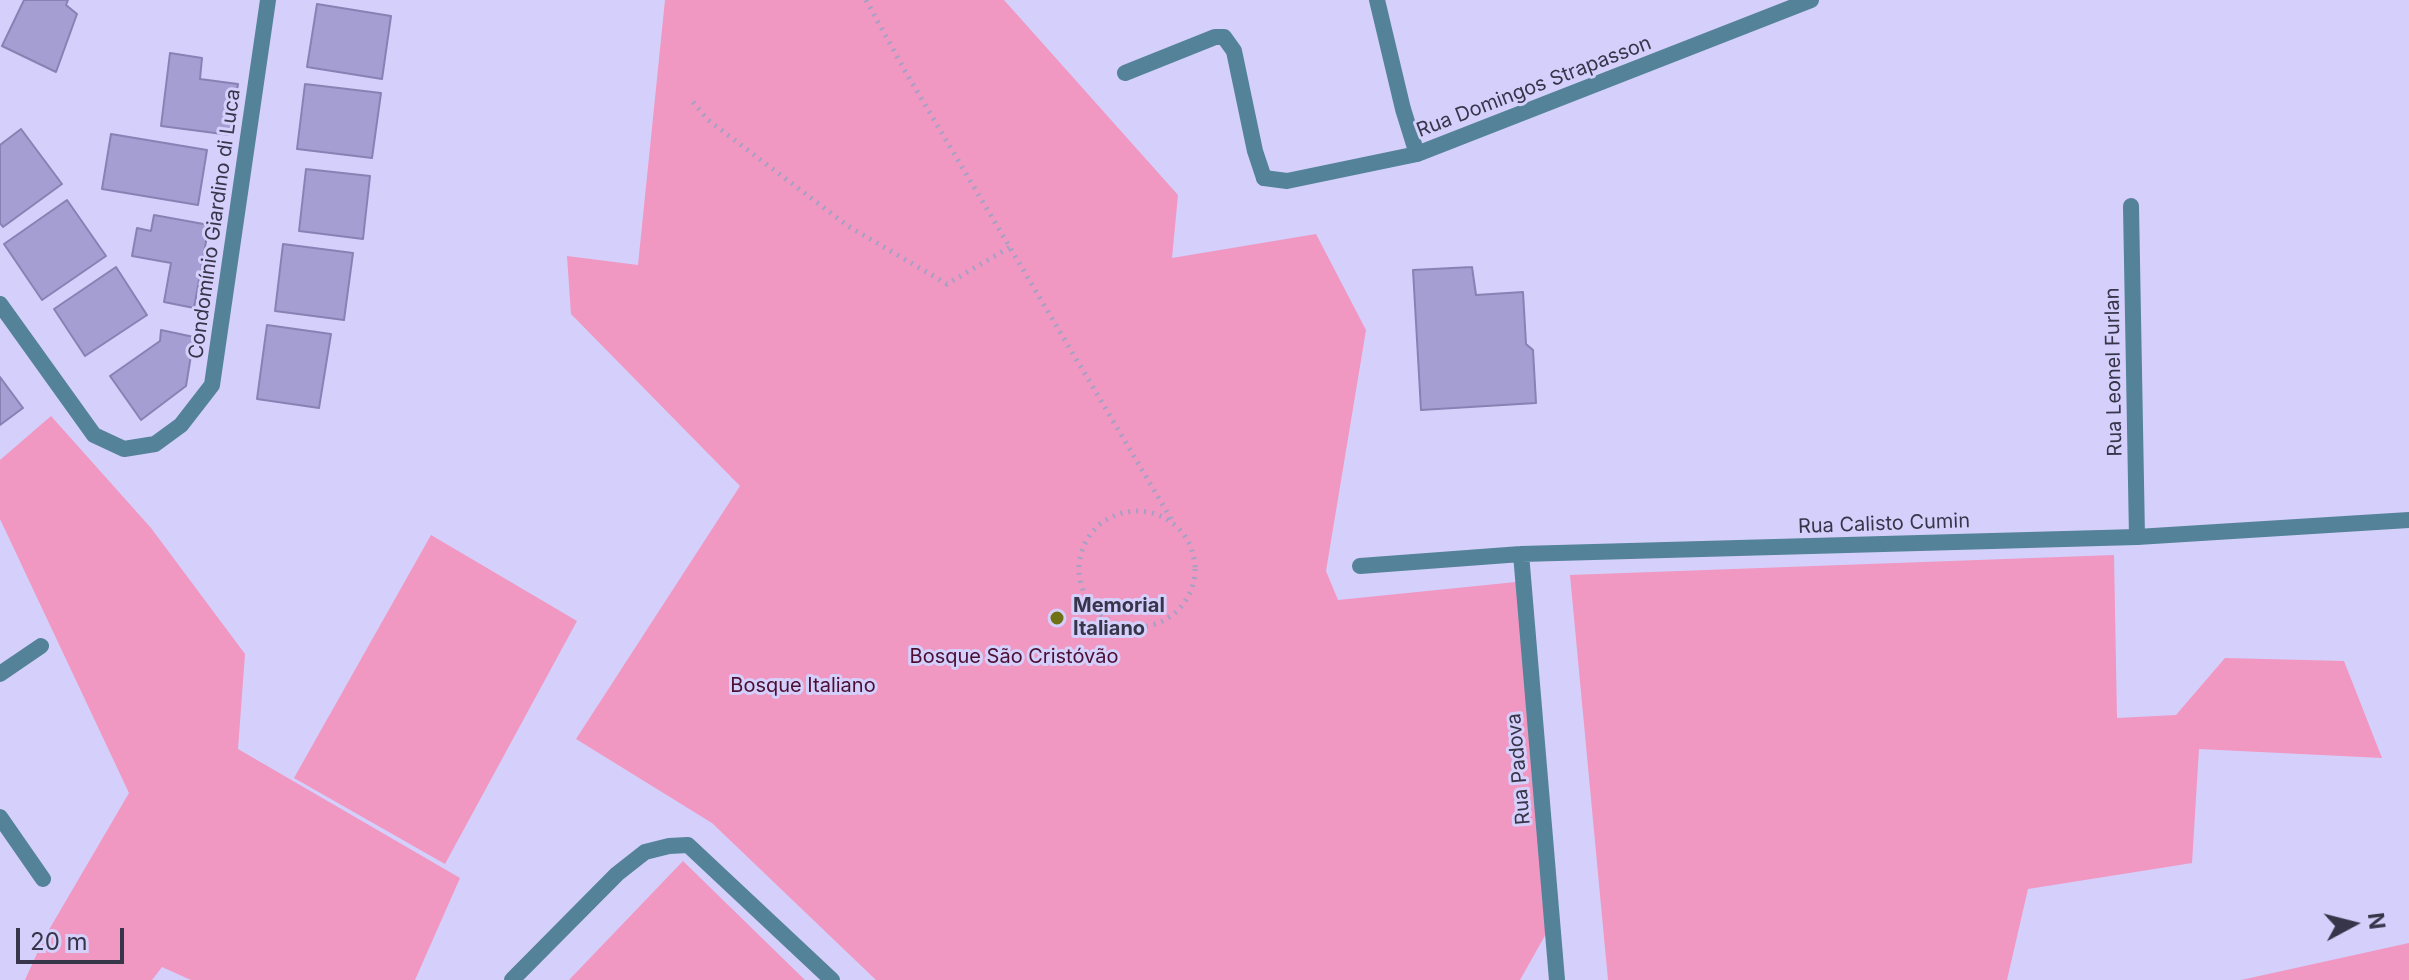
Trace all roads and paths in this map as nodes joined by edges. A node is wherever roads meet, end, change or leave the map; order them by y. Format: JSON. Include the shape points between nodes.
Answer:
{"nodes":[{"id":1,"x":268,"y":0,"type":"edge"},
{"id":2,"x":866,"y":0,"type":"edge"},
{"id":3,"x":1377,"y":0,"type":"edge"},
{"id":4,"x":1811,"y":0,"type":"edge"},
{"id":5,"x":1125,"y":73,"type":"dead end"},
{"id":6,"x":693,"y":102,"type":"dead end"},
{"id":7,"x":1417,"y":154,"type":"junction"},
{"id":8,"x":2131,"y":206,"type":"dead end"},
{"id":9,"x":1010,"y":247,"type":"junction"},
{"id":10,"x":0,"y":304,"type":"edge"},
{"id":11,"x":2409,"y":520,"type":"edge"},
{"id":12,"x":1173,"y":522,"type":"junction"},
{"id":13,"x":2137,"y":537,"type":"junction"},
{"id":14,"x":1521,"y":554,"type":"junction"},
{"id":15,"x":1360,"y":566,"type":"dead end"},
{"id":16,"x":41,"y":646,"type":"dead end"},
{"id":17,"x":0,"y":674,"type":"edge"},
{"id":18,"x":0,"y":817,"type":"edge"},
{"id":19,"x":43,"y":879,"type":"dead end"},
{"id":20,"x":512,"y":980,"type":"edge"},
{"id":21,"x":832,"y":980,"type":"edge"},
{"id":22,"x":1557,"y":980,"type":"edge"}],
"edges":[{"from":1,"to":10,"type":"street","name":"Condomínio Giardino di Luca","via":[[212,385],[181,425],[155,444],[124,449],[94,435]]},
{"from":2,"to":9,"type":"path"},
{"from":3,"to":7,"type":"street"},
{"from":4,"to":7,"type":"street","name":"Rua Domingos Strapasson"},
{"from":5,"to":7,"type":"street","name":"Rua Domingos Strapasson","via":[[1224,37],[1234,51],[1264,178],[1287,181]]},
{"from":6,"to":9,"type":"path","via":[[708,120],[848,226],[947,284]]},
{"from":8,"to":13,"type":"street","name":"Rua Leonel Furlan"},
{"from":9,"to":12,"type":"path"},
{"from":11,"to":13,"type":"street","name":"Rua Calisto Cumin"},
{"from":12,"to":12,"type":"path","via":[[1194,556],[1195,575],[1179,609],[1145,626],[1109,620],[1082,588],[1083,546],[1095,528],[1132,510]]},
{"from":13,"to":14,"type":"street","name":"Rua Calisto Cumin"},
{"from":14,"to":15,"type":"street","name":"Rua Calisto Cumin"},
{"from":14,"to":22,"type":"street","name":"Rua Padova"},
{"from":16,"to":17,"type":"street"},
{"from":18,"to":19,"type":"street"},
{"from":20,"to":21,"type":"street","via":[[635,859],[645,852],[688,845]]}]}
